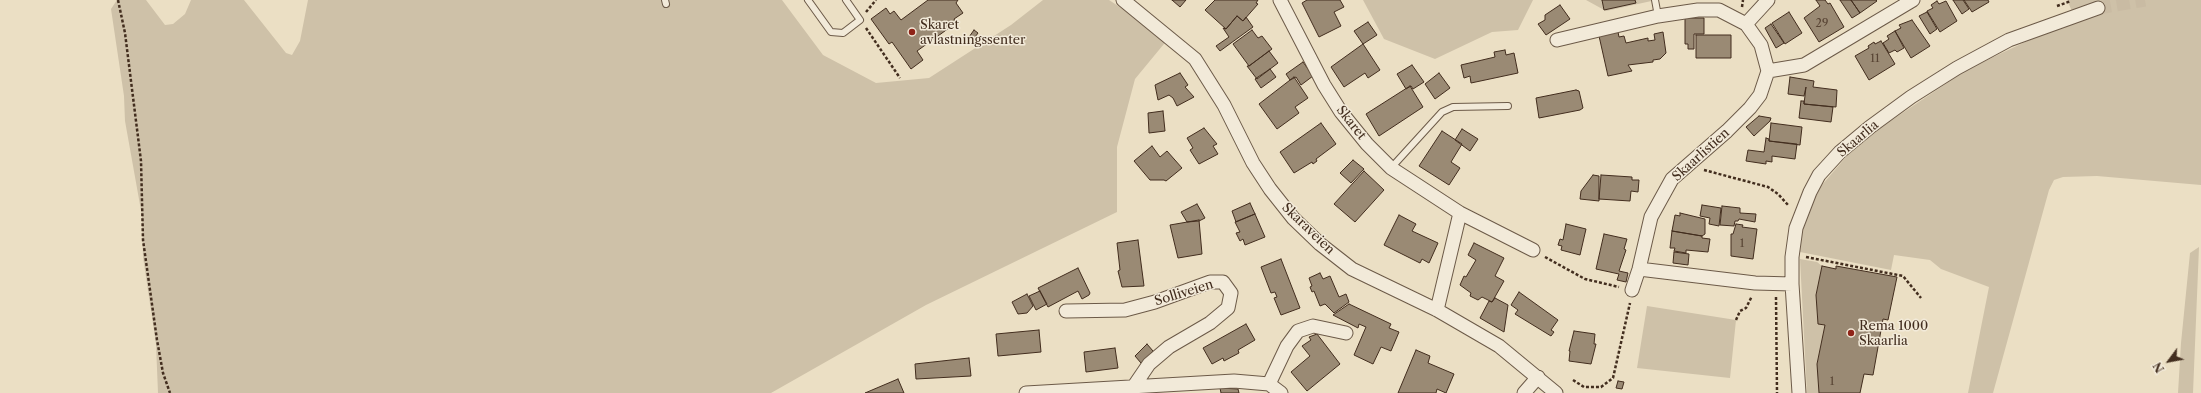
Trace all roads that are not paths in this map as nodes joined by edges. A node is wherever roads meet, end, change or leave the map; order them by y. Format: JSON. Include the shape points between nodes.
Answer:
{"nodes":[{"id":1,"x":808,"y":0,"type":"edge"},
{"id":2,"x":846,"y":0,"type":"edge"},
{"id":3,"x":1123,"y":0,"type":"edge"},
{"id":4,"x":1280,"y":0,"type":"edge"},
{"id":5,"x":1655,"y":0,"type":"edge"},
{"id":6,"x":1768,"y":0,"type":"edge"},
{"id":7,"x":1913,"y":0,"type":"edge"},
{"id":8,"x":2098,"y":8,"type":"tunnel mouth"},
{"id":9,"x":1658,"y":16,"type":"junction"},
{"id":10,"x":1746,"y":24,"type":"junction"},
{"id":11,"x":1557,"y":40,"type":"dead end"},
{"id":12,"x":1768,"y":71,"type":"junction"},
{"id":13,"x":1508,"y":106,"type":"dead end"},
{"id":14,"x":1391,"y":168,"type":"junction"},
{"id":15,"x":1460,"y":214,"type":"junction"},
{"id":16,"x":1533,"y":250,"type":"road end"},
{"id":17,"x":1640,"y":269,"type":"junction"},
{"id":18,"x":1792,"y":284,"type":"junction"},
{"id":19,"x":1632,"y":290,"type":"road end"},
{"id":20,"x":1437,"y":310,"type":"junction"},
{"id":21,"x":1066,"y":311,"type":"dead end"},
{"id":22,"x":1346,"y":333,"type":"dead end"},
{"id":23,"x":1538,"y":377,"type":"junction"},
{"id":24,"x":1269,"y":384,"type":"junction"},
{"id":25,"x":1134,"y":386,"type":"junction"},
{"id":26,"x":1026,"y":393,"type":"edge"},
{"id":27,"x":1281,"y":393,"type":"edge"},
{"id":28,"x":1524,"y":393,"type":"edge"},
{"id":29,"x":1556,"y":393,"type":"edge"},
{"id":30,"x":1799,"y":393,"type":"edge"}],
"edges":[{"from":1,"to":2,"type":"lane","via":[[831,32],[843,33],[860,20]]},
{"from":3,"to":20,"type":"street","name":"Skaraveien","via":[[1195,59],[1224,105],[1253,163],[1293,218],[1320,244],[1352,269]]},
{"from":4,"to":14,"type":"street","name":"Skaret","via":[[1324,85],[1341,112]]},
{"from":5,"to":9,"type":"lane"},
{"from":6,"to":10,"type":"street"},
{"from":7,"to":12,"type":"street","via":[[1804,65]]},
{"from":8,"to":18,"type":"street","name":"Skaarlia","via":[[2009,40],[1957,68],[1911,97],[1840,152],[1819,175],[1796,228]]},
{"from":9,"to":10,"type":"street","via":[[1698,10],[1719,10]]},
{"from":9,"to":11,"type":"street"},
{"from":10,"to":12,"type":"street","via":[[1761,45]]},
{"from":12,"to":17,"type":"street","name":"Skaarlistien","via":[[1760,95],[1750,108],[1672,179],[1651,216]]},
{"from":13,"to":14,"type":"lane","via":[[1453,107],[1442,112]]},
{"from":14,"to":15,"type":"street","name":"Skaret"},
{"from":15,"to":16,"type":"street","name":"Skaret"},
{"from":15,"to":20,"type":"street"},
{"from":17,"to":18,"type":"street","via":[[1755,283]]},
{"from":17,"to":19,"type":"street","name":"Skaarlistien"},
{"from":18,"to":30,"type":"street","name":"Skaarlia"},
{"from":20,"to":23,"type":"street","name":"Skaraveien","via":[[1499,346]]},
{"from":21,"to":25,"type":"street","name":"Solliveien","via":[[1125,310],[1210,282],[1222,282],[1231,293],[1228,308],[1210,323],[1169,347],[1149,364]]},
{"from":22,"to":24,"type":"street","via":[[1313,326],[1298,331],[1287,346]]},
{"from":23,"to":28,"type":"street"},
{"from":23,"to":29,"type":"street","name":"Skaraveien"},
{"from":24,"to":25,"type":"street","via":[[1234,381]]},
{"from":24,"to":27,"type":"street"},
{"from":25,"to":26,"type":"street"}]}
